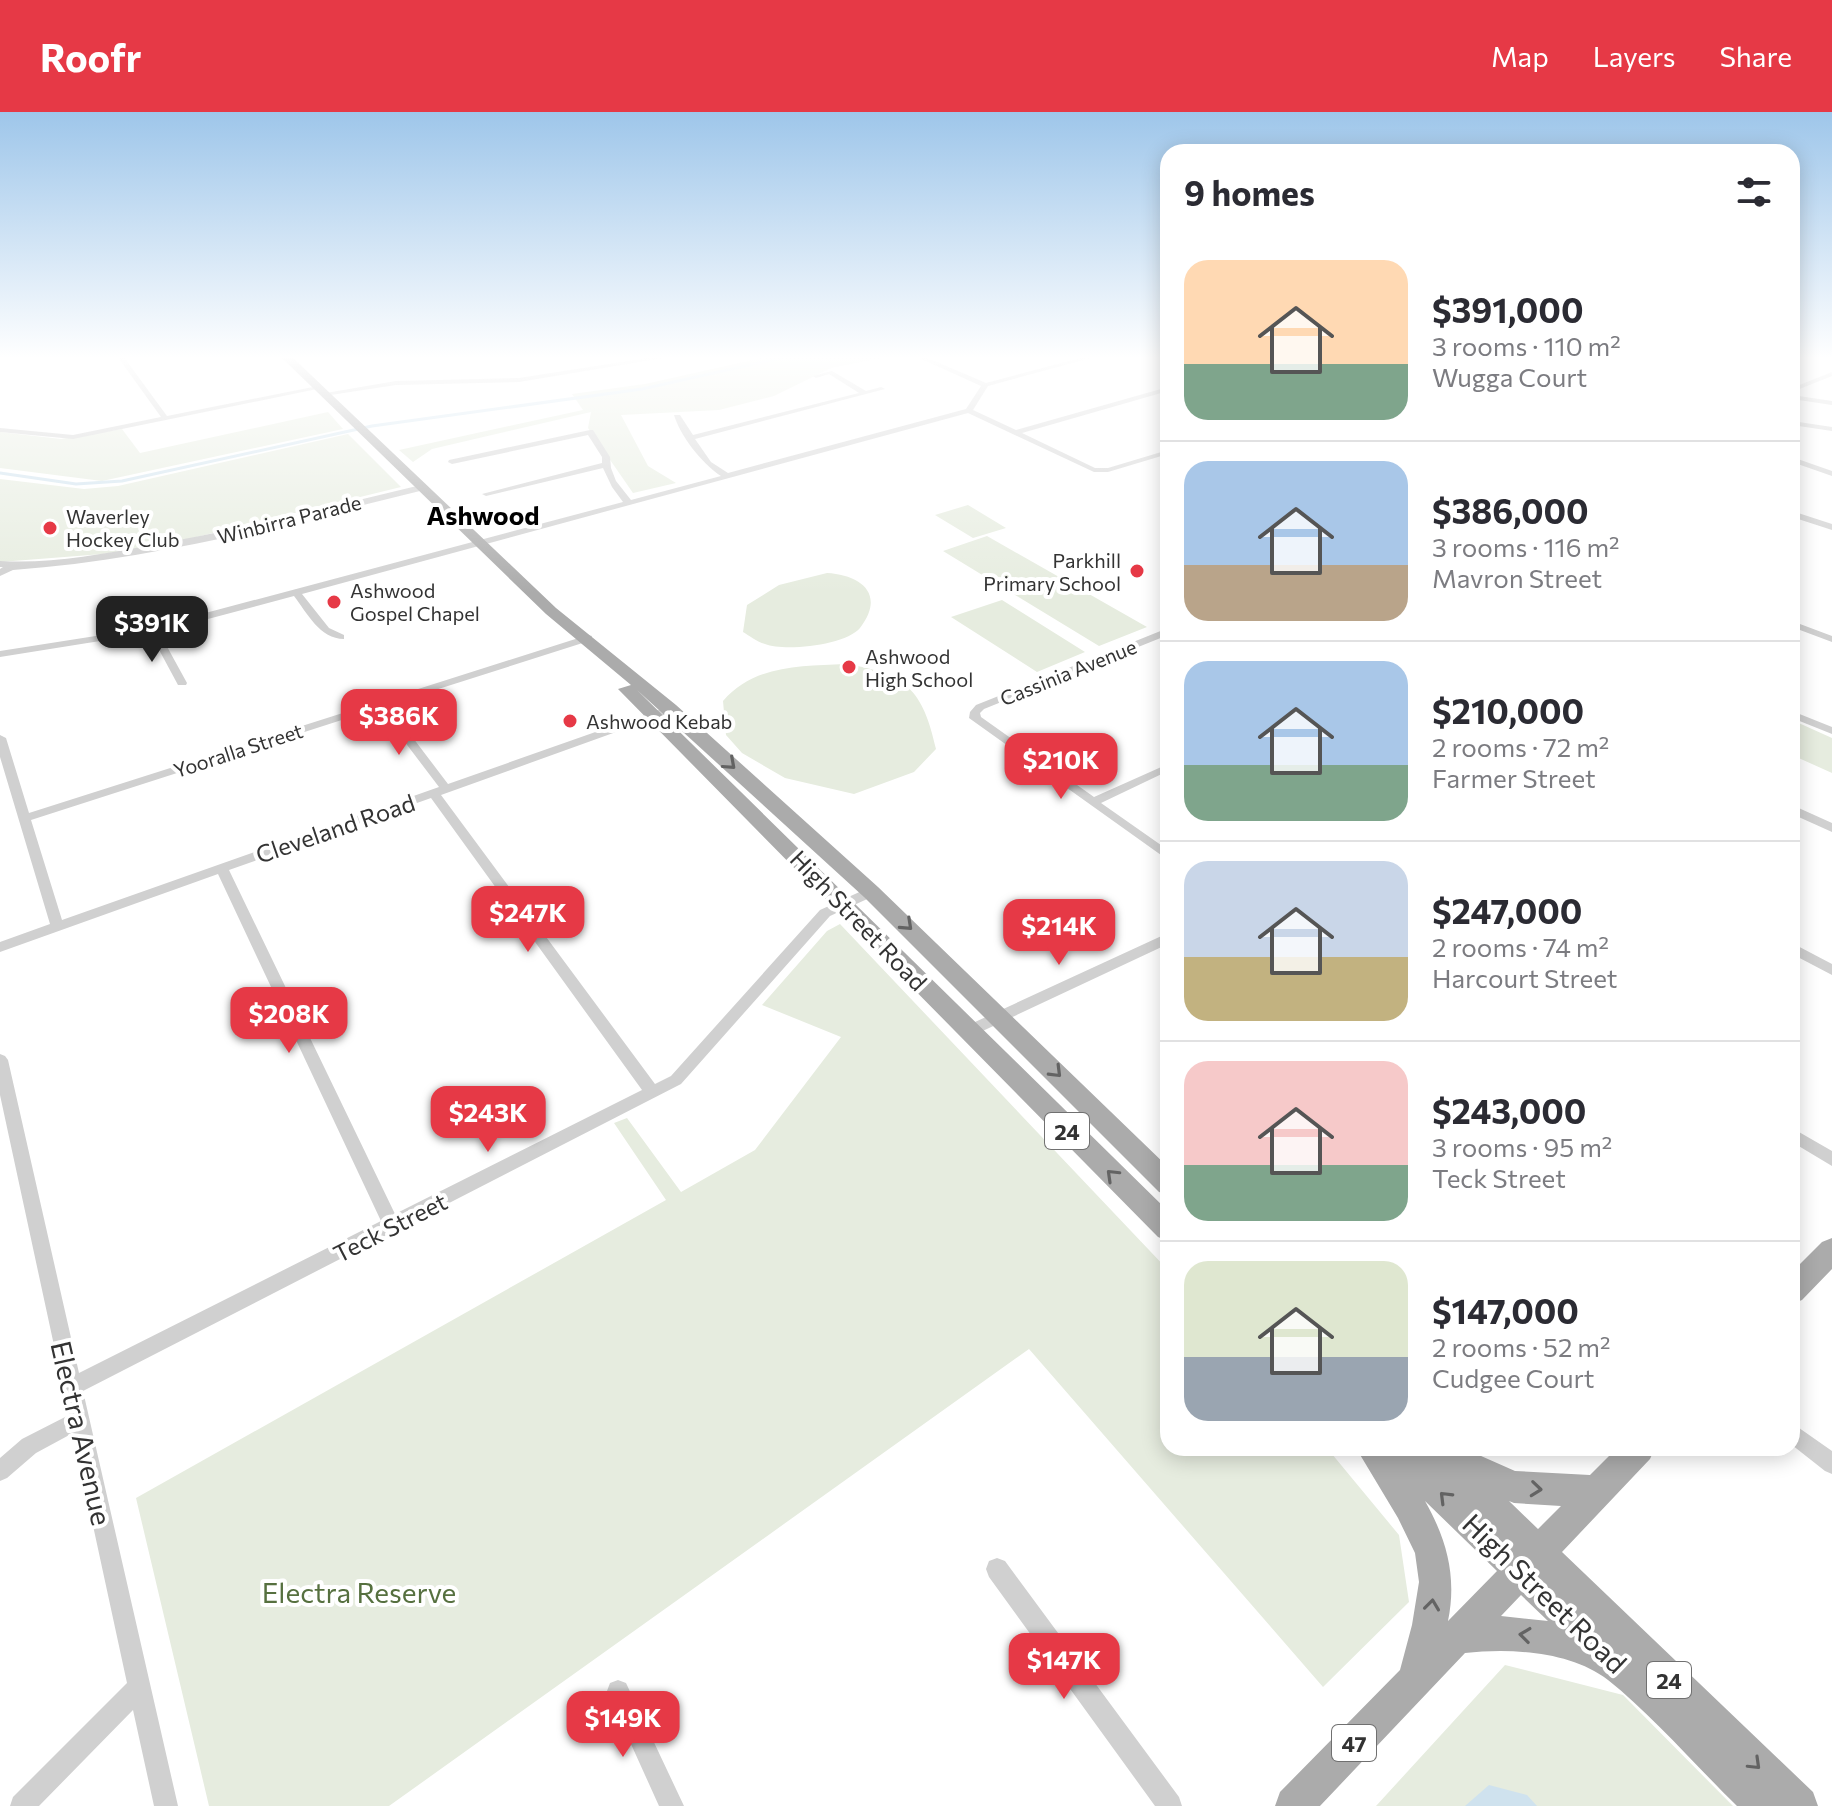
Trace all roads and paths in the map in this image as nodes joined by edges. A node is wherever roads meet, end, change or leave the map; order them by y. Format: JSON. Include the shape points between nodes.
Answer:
{"nodes":[{"id":1,"x":43,"y":435,"type":"edge"},
{"id":2,"x":83,"y":435,"type":"edge"},
{"id":3,"x":366,"y":435,"type":"edge"},
{"id":4,"x":576,"y":435,"type":"edge"},
{"id":5,"x":592,"y":435,"type":"edge"},
{"id":6,"x":687,"y":435,"type":"edge"},
{"id":7,"x":700,"y":435,"type":"edge"},
{"id":8,"x":879,"y":435,"type":"edge"},
{"id":9,"x":1019,"y":435,"type":"edge"},
{"id":10,"x":689,"y":438,"type":"junction"},
{"id":11,"x":1160,"y":454,"type":"edge"},
{"id":12,"x":452,"y":462,"type":"dead end"},
{"id":13,"x":1800,"y":462,"type":"edge"},
{"id":14,"x":604,"y":465,"type":"junction"},
{"id":15,"x":1832,"y":474,"type":"edge"},
{"id":16,"x":727,"y":476,"type":"junction"},
{"id":17,"x":421,"y":488,"type":"junction"},
{"id":18,"x":486,"y":494,"type":"dead end"},
{"id":19,"x":628,"y":502,"type":"junction"},
{"id":20,"x":1800,"y":517,"type":"edge"},
{"id":21,"x":1832,"y":527,"type":"edge"},
{"id":22,"x":478,"y":543,"type":"junction"},
{"id":23,"x":0,"y":564,"type":"edge"},
{"id":24,"x":14,"y":567,"type":"junction"},
{"id":25,"x":0,"y":573,"type":"edge"},
{"id":26,"x":296,"y":593,"type":"junction"},
{"id":27,"x":1800,"y":627,"type":"edge"},
{"id":28,"x":153,"y":630,"type":"junction"},
{"id":29,"x":1160,"y":634,"type":"edge"},
{"id":30,"x":340,"y":637,"type":"dead end"},
{"id":31,"x":1832,"y":639,"type":"edge"},
{"id":32,"x":582,"y":640,"type":"junction"},
{"id":33,"x":0,"y":654,"type":"edge"},
{"id":34,"x":182,"y":683,"type":"dead end"},
{"id":35,"x":381,"y":703,"type":"junction"},
{"id":36,"x":661,"y":712,"type":"junction"},
{"id":37,"x":1800,"y":717,"type":"edge"},
{"id":38,"x":1832,"y":731,"type":"edge"},
{"id":39,"x":0,"y":738,"type":"edge"},
{"id":40,"x":1160,"y":771,"type":"edge"},
{"id":41,"x":440,"y":792,"type":"junction"},
{"id":42,"x":1093,"y":802,"type":"junction"},
{"id":43,"x":1800,"y":813,"type":"edge"},
{"id":44,"x":25,"y":818,"type":"junction"},
{"id":45,"x":1832,"y":828,"type":"edge"},
{"id":46,"x":1160,"y":850,"type":"edge"},
{"id":47,"x":222,"y":868,"type":"junction"},
{"id":48,"x":871,"y":892,"type":"junction"},
{"id":49,"x":843,"y":904,"type":"junction"},
{"id":50,"x":57,"y":926,"type":"junction"},
{"id":51,"x":1160,"y":942,"type":"edge"},
{"id":52,"x":0,"y":947,"type":"edge"},
{"id":53,"x":1800,"y":952,"type":"edge"},
{"id":54,"x":1832,"y":970,"type":"edge"},
{"id":55,"x":1001,"y":1016,"type":"junction"},
{"id":56,"x":967,"y":1032,"type":"junction"},
{"id":57,"x":0,"y":1060,"type":"edge"},
{"id":58,"x":653,"y":1093,"type":"junction"},
{"id":59,"x":1800,"y":1139,"type":"edge"},
{"id":60,"x":1832,"y":1159,"type":"edge"},
{"id":61,"x":1160,"y":1176,"type":"edge"},
{"id":62,"x":1160,"y":1221,"type":"edge"},
{"id":63,"x":392,"y":1226,"type":"junction"},
{"id":64,"x":1832,"y":1250,"type":"edge"},
{"id":65,"x":1800,"y":1283,"type":"edge"},
{"id":66,"x":72,"y":1387,"type":"junction"},
{"id":67,"x":79,"y":1420,"type":"junction"},
{"id":68,"x":1800,"y":1439,"type":"edge"},
{"id":69,"x":1377,"y":1456,"type":"edge"},
{"id":70,"x":1403,"y":1456,"type":"edge"},
{"id":71,"x":1438,"y":1456,"type":"edge"},
{"id":72,"x":1445,"y":1456,"type":"edge"},
{"id":73,"x":1631,"y":1456,"type":"edge"},
{"id":74,"x":1832,"y":1464,"type":"edge"},
{"id":75,"x":0,"y":1471,"type":"edge"},
{"id":76,"x":1597,"y":1492,"type":"junction"},
{"id":77,"x":1530,"y":1561,"type":"junction"},
{"id":78,"x":997,"y":1569,"type":"dead end"},
{"id":79,"x":1457,"y":1637,"type":"junction"},
{"id":80,"x":1625,"y":1668,"type":"junction"},
{"id":81,"x":1415,"y":1681,"type":"junction"},
{"id":82,"x":140,"y":1687,"type":"junction"},
{"id":83,"x":618,"y":1691,"type":"dead end"},
{"id":84,"x":22,"y":1806,"type":"edge"},
{"id":85,"x":166,"y":1806,"type":"edge"},
{"id":86,"x":672,"y":1806,"type":"edge"},
{"id":87,"x":1170,"y":1806,"type":"edge"},
{"id":88,"x":1294,"y":1806,"type":"edge"},
{"id":89,"x":1764,"y":1806,"type":"edge"},
{"id":90,"x":1799,"y":1806,"type":"edge"}],
"edges":[{"from":1,"to":2,"type":"street"},
{"from":3,"to":17,"type":"main road","name":"High Street Road","number":"24"},
{"from":4,"to":12,"type":"street"},
{"from":5,"to":14,"type":"street","via":[[606,457]]},
{"from":6,"to":10,"type":"street"},
{"from":7,"to":10,"type":"street"},
{"from":8,"to":16,"type":"street"},
{"from":9,"to":11,"type":"street","via":[[1094,470]]},
{"from":10,"to":16,"type":"street","via":[[708,464]]},
{"from":13,"to":15,"type":"street"},
{"from":14,"to":18,"type":"street"},
{"from":14,"to":19,"type":"street"},
{"from":16,"to":19,"type":"street"},
{"from":17,"to":22,"type":"main road","name":"High Street Road","number":"24"},
{"from":17,"to":24,"type":"street","name":"Winbirra Parade","via":[[167,549]]},
{"from":19,"to":22,"type":"street"},
{"from":20,"to":21,"type":"street"},
{"from":22,"to":26,"type":"street"},
{"from":22,"to":32,"type":"main road","name":"High Street Road","number":"24"},
{"from":23,"to":24,"type":"street"},
{"from":24,"to":25,"type":"street"},
{"from":26,"to":28,"type":"street"},
{"from":26,"to":30,"type":"street","via":[[325,630]]},
{"from":27,"to":31,"type":"street"},
{"from":28,"to":33,"type":"street"},
{"from":28,"to":34,"type":"street"},
{"from":29,"to":42,"type":"street","name":"Cassinia Avenue","via":[[975,712],[975,718]]},
{"from":32,"to":35,"type":"street","name":"Yooralla Street"},
{"from":32,"to":36,"type":"main road","name":"High Street Road","number":"24"},
{"from":35,"to":41,"type":"street"},
{"from":35,"to":44,"type":"street","name":"Yooralla Street"},
{"from":36,"to":41,"type":"street","name":"Cleveland Road"},
{"from":36,"to":48,"type":"main road","name":"High Street Road","number":"24","one_way":true},
{"from":36,"to":49,"type":"main road","name":"High Street Road","number":"24"},
{"from":37,"to":38,"type":"street"},
{"from":39,"to":44,"type":"street"},
{"from":40,"to":42,"type":"street"},
{"from":41,"to":47,"type":"street","name":"Cleveland Road"},
{"from":41,"to":58,"type":"street"},
{"from":42,"to":46,"type":"street"},
{"from":43,"to":45,"type":"street"},
{"from":44,"to":50,"type":"street"},
{"from":47,"to":50,"type":"street","name":"Cleveland Road"},
{"from":47,"to":63,"type":"street"},
{"from":48,"to":49,"type":"street","name":"Teck Street"},
{"from":48,"to":55,"type":"main road","name":"High Street Road","number":"24","one_way":true},
{"from":49,"to":56,"type":"main road","name":"High Street Road","number":"24"},
{"from":49,"to":58,"type":"street","name":"Teck Street","via":[[825,913],[676,1080]]},
{"from":50,"to":52,"type":"street","name":"Cleveland Road"},
{"from":51,"to":55,"type":"street"},
{"from":53,"to":54,"type":"street"},
{"from":55,"to":56,"type":"street"},
{"from":55,"to":61,"type":"main road","name":"High Street Road","number":"24","one_way":true},
{"from":62,"to":56,"type":"main road","name":"High Street Road","number":"24","one_way":true},
{"from":57,"to":66,"type":"street","name":"Electra Avenue"},
{"from":58,"to":63,"type":"street","name":"Teck Street"},
{"from":59,"to":60,"type":"street"},
{"from":63,"to":66,"type":"street","name":"Teck Street"},
{"from":64,"to":65,"type":"main road"},
{"from":66,"to":67,"type":"street","name":"Electra Avenue"},
{"from":67,"to":75,"type":"street","via":[[29,1446]]},
{"from":67,"to":82,"type":"street","name":"Electra Avenue"},
{"from":68,"to":74,"type":"street"},
{"from":81,"to":69,"type":"main road","one_way":true,"via":[[1436,1572],[1416,1519]]},
{"from":77,"to":70,"type":"main road","name":"High Street Road","number":"24","one_way":true},
{"from":71,"to":77,"type":"main road","name":"High Street Road","number":"24"},
{"from":72,"to":76,"type":"main road","one_way":true,"via":[[1514,1487]]},
{"from":73,"to":76,"type":"main road","number":"47"},
{"from":76,"to":77,"type":"main road","number":"47"},
{"from":77,"to":79,"type":"main road","number":"47"},
{"from":77,"to":80,"type":"main road","name":"High Street Road","number":"24"},
{"from":77,"to":90,"type":"main road","name":"High Street Road","number":"24","one_way":true},
{"from":78,"to":87,"type":"street"},
{"from":80,"to":79,"type":"main road","one_way":true,"via":[[1556,1638],[1495,1631]]},
{"from":79,"to":81,"type":"main road","number":"47"},
{"from":80,"to":89,"type":"main road","name":"High Street Road","number":"24"},
{"from":81,"to":88,"type":"main road","number":"47"},
{"from":82,"to":84,"type":"street"},
{"from":82,"to":85,"type":"street","name":"Electra Avenue"},
{"from":83,"to":86,"type":"street"}]}
